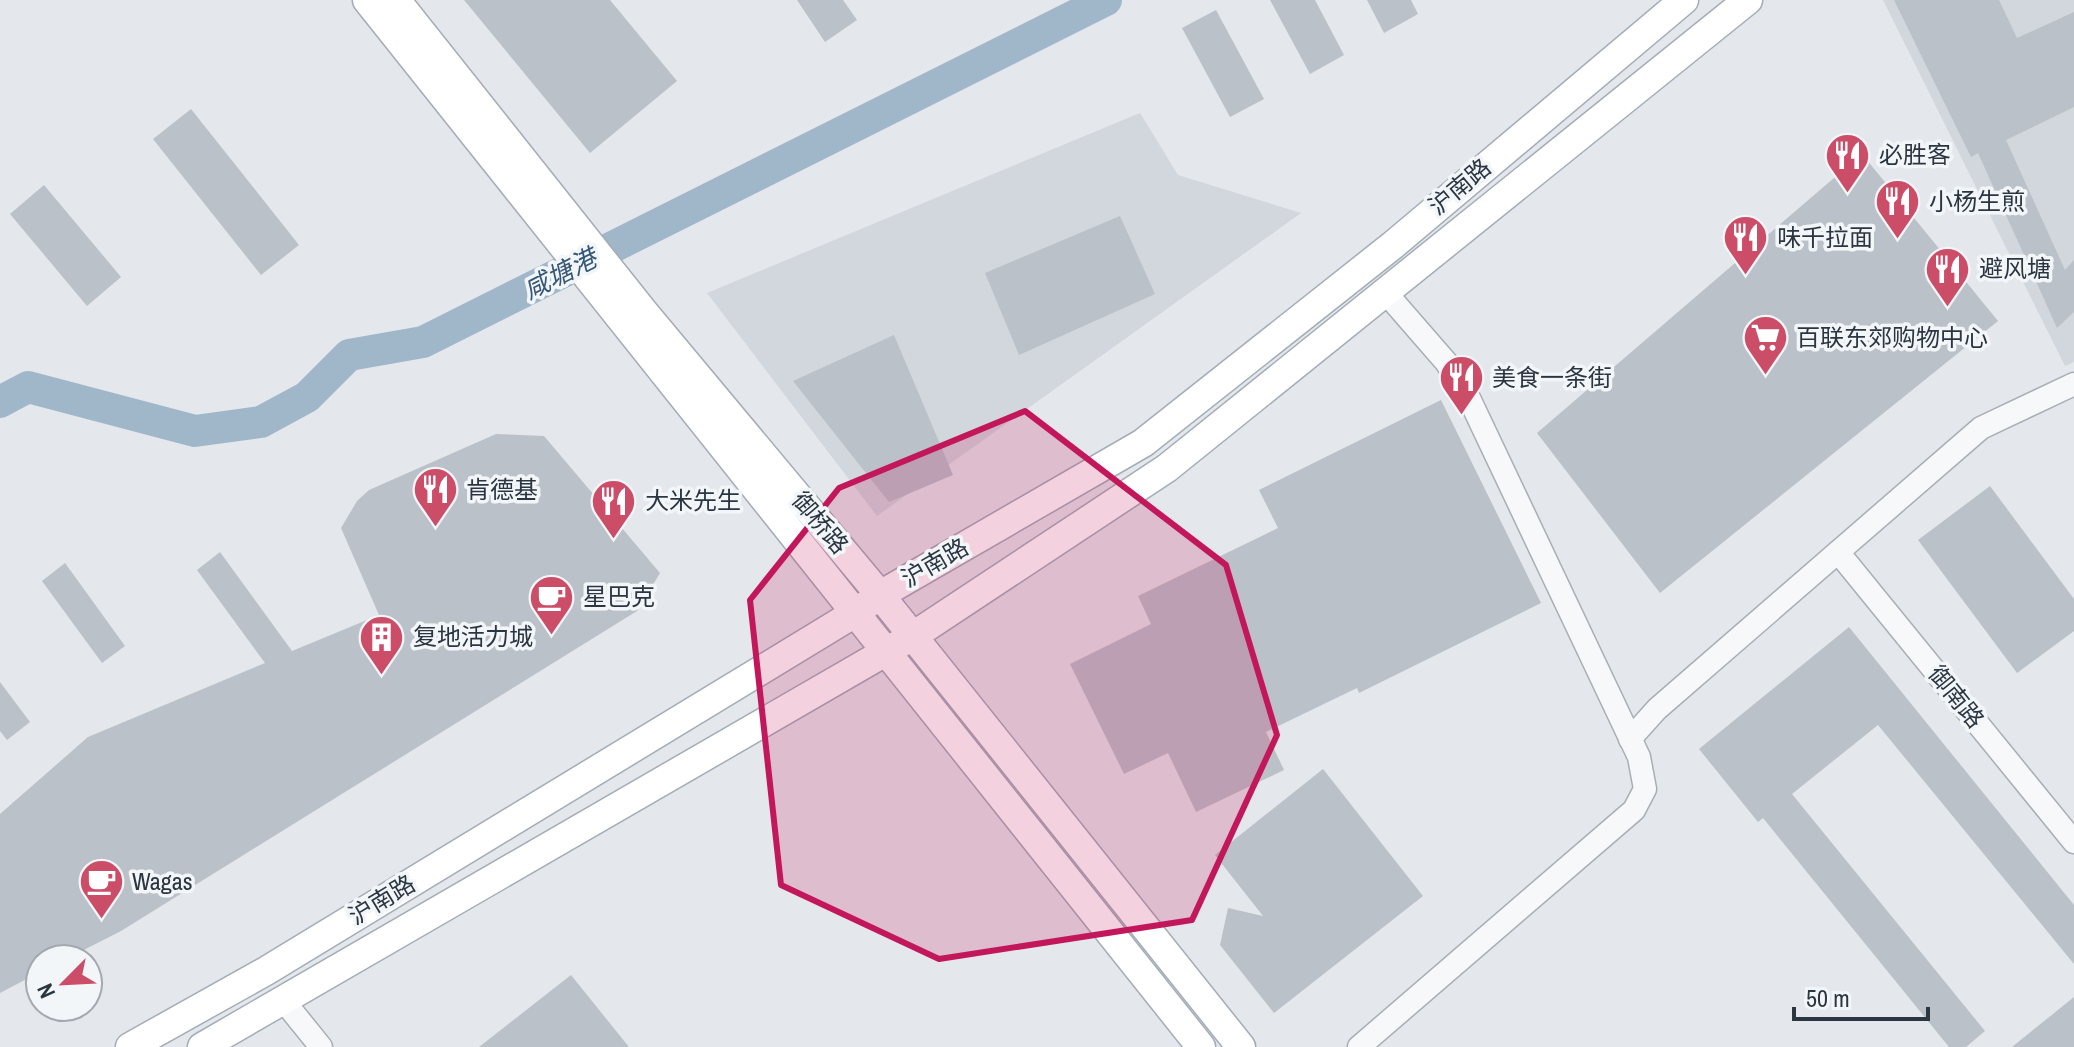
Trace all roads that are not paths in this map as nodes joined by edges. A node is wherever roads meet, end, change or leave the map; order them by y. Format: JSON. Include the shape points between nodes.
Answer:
{"nodes":[{"id":1,"x":367,"y":0,"type":"edge"},
{"id":2,"x":396,"y":0,"type":"edge"},
{"id":3,"x":1684,"y":0,"type":"edge"},
{"id":4,"x":1748,"y":0,"type":"edge"},
{"id":5,"x":544,"y":206,"type":"junction"},
{"id":6,"x":1386,"y":293,"type":"junction"},
{"id":7,"x":633,"y":317,"type":"junction"},
{"id":8,"x":2074,"y":384,"type":"edge"},
{"id":9,"x":1838,"y":552,"type":"junction"},
{"id":10,"x":880,"y":595,"type":"junction"},
{"id":11,"x":855,"y":613,"type":"junction"},
{"id":12,"x":913,"y":636,"type":"junction"},
{"id":13,"x":884,"y":653,"type":"junction"},
{"id":14,"x":1630,"y":739,"type":"junction"},
{"id":15,"x":2074,"y":842,"type":"edge"},
{"id":16,"x":283,"y":1000,"type":"junction"},
{"id":17,"x":130,"y":1047,"type":"edge"},
{"id":18,"x":202,"y":1047,"type":"edge"},
{"id":19,"x":321,"y":1047,"type":"edge"},
{"id":20,"x":1201,"y":1047,"type":"edge"},
{"id":21,"x":1241,"y":1047,"type":"edge"},
{"id":22,"x":1359,"y":1047,"type":"edge"}],
"edges":[{"from":1,"to":5,"type":"main road","name":"御桥路"},
{"from":2,"to":5,"type":"main road","name":"御桥路"},
{"from":3,"to":10,"type":"main road","name":"沪南路","via":[[1393,245],[1143,443]]},
{"from":4,"to":6,"type":"main road","name":"沪南路"},
{"from":5,"to":7,"type":"main road","name":"御桥路"},
{"from":6,"to":12,"type":"main road","name":"沪南路","via":[[1167,468]]},
{"from":6,"to":14,"type":"street","via":[[1463,386]]},
{"from":7,"to":10,"type":"main road","name":"御桥路"},
{"from":7,"to":11,"type":"main road","name":"御桥路"},
{"from":8,"to":9,"type":"street","via":[[1981,428]]},
{"from":9,"to":14,"type":"street","via":[[1657,709]]},
{"from":9,"to":15,"type":"street","name":"御南路"},
{"from":10,"to":11,"type":"main road","name":"沪南路"},
{"from":10,"to":12,"type":"main road","name":"御桥路"},
{"from":11,"to":13,"type":"main road","name":"御桥路"},
{"from":11,"to":17,"type":"main road","name":"沪南路","via":[[266,971]]},
{"from":12,"to":13,"type":"main road","name":"沪南路"},
{"from":12,"to":21,"type":"main road","name":"御桥路"},
{"from":13,"to":16,"type":"main road","name":"沪南路"},
{"from":13,"to":20,"type":"main road","name":"御桥路"},
{"from":14,"to":22,"type":"street","via":[[1645,789],[1634,810]]},
{"from":16,"to":18,"type":"main road","name":"沪南路"},
{"from":16,"to":19,"type":"street"}]}
